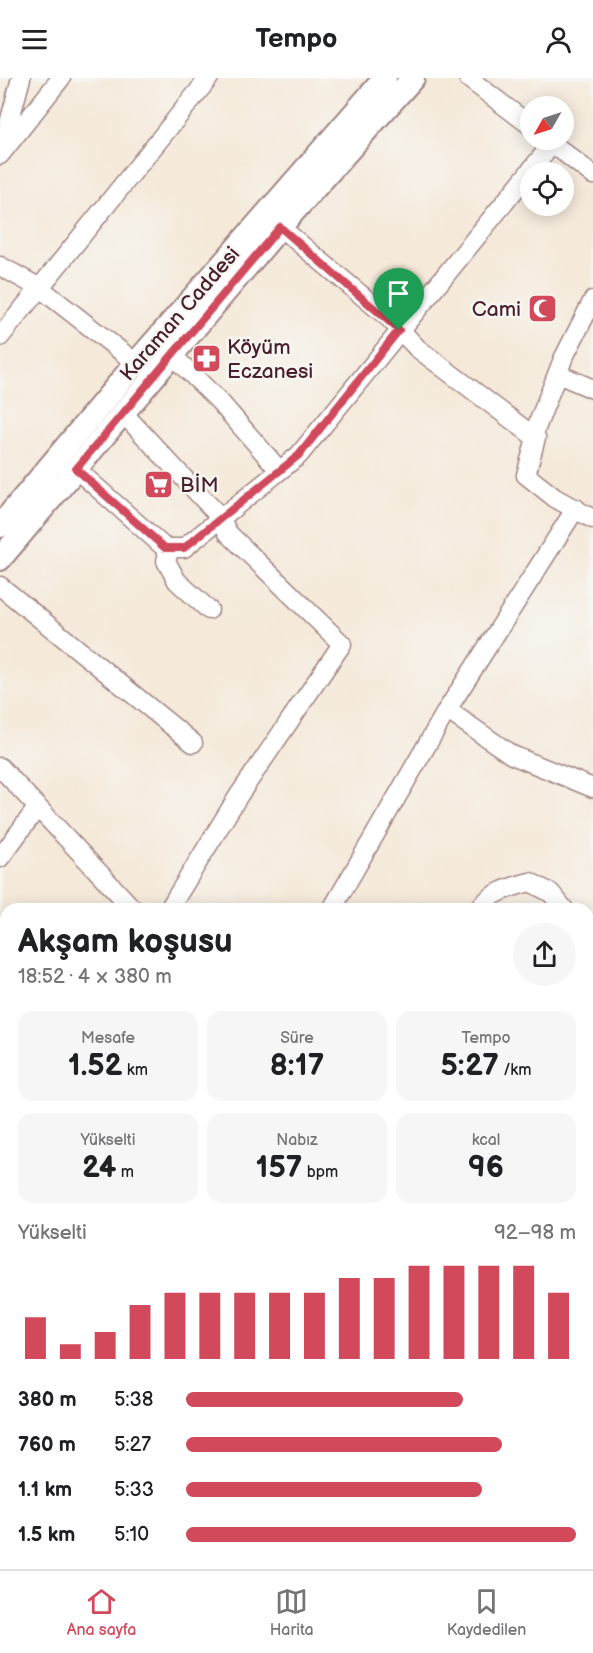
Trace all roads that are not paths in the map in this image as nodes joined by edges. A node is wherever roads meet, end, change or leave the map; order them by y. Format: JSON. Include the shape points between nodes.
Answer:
{"nodes":[{"id":1,"x":21,"y":78,"type":"edge"},
{"id":2,"x":61,"y":78,"type":"edge"},
{"id":3,"x":209,"y":78,"type":"edge"},
{"id":4,"x":385,"y":78,"type":"edge"},
{"id":5,"x":413,"y":78,"type":"edge"},
{"id":6,"x":468,"y":78,"type":"edge"},
{"id":7,"x":520,"y":118,"type":"edge"},
{"id":8,"x":544,"y":150,"type":"edge"},
{"id":9,"x":562,"y":150,"type":"edge"},
{"id":10,"x":1,"y":154,"type":"edge"},
{"id":11,"x":593,"y":175,"type":"edge"},
{"id":12,"x":280,"y":227,"type":"junction"},
{"id":13,"x":0,"y":266,"type":"edge"},
{"id":14,"x":40,"y":288,"type":"junction"},
{"id":15,"x":593,"y":300,"type":"edge"},
{"id":16,"x":399,"y":330,"type":"junction"},
{"id":17,"x":0,"y":337,"type":"edge"},
{"id":18,"x":172,"y":355,"type":"junction"},
{"id":19,"x":136,"y":363,"type":"junction"},
{"id":20,"x":558,"y":374,"type":"junction"},
{"id":21,"x":593,"y":389,"type":"edge"},
{"id":22,"x":123,"y":413,"type":"junction"},
{"id":23,"x":533,"y":436,"type":"junction"},
{"id":24,"x":76,"y":469,"type":"junction"},
{"id":25,"x":279,"y":470,"type":"junction"},
{"id":26,"x":576,"y":508,"type":"junction"},
{"id":27,"x":220,"y":517,"type":"junction"},
{"id":28,"x":593,"y":519,"type":"edge"},
{"id":29,"x":0,"y":526,"type":"edge"},
{"id":30,"x":170,"y":548,"type":"junction"},
{"id":31,"x":0,"y":559,"type":"edge"},
{"id":32,"x":0,"y":586,"type":"edge"},
{"id":33,"x":209,"y":610,"type":"dead end"},
{"id":34,"x":447,"y":710,"type":"junction"},
{"id":35,"x":193,"y":743,"type":"dead end"},
{"id":36,"x":0,"y":767,"type":"edge"},
{"id":37,"x":593,"y":788,"type":"edge"},
{"id":38,"x":37,"y":808,"type":"junction"},
{"id":39,"x":0,"y":858,"type":"edge"},
{"id":40,"x":127,"y":903,"type":"edge"},
{"id":41,"x":174,"y":903,"type":"edge"},
{"id":42,"x":335,"y":903,"type":"edge"},
{"id":43,"x":483,"y":903,"type":"edge"},
{"id":44,"x":559,"y":903,"type":"edge"}],
"edges":[{"from":1,"to":10,"type":"street"},
{"from":2,"to":10,"type":"street"},
{"from":3,"to":14,"type":"street"},
{"from":4,"to":19,"type":"main road","name":"Karaman Caddesi"},
{"from":5,"to":12,"type":"main road","name":"Karaman Caddesi"},
{"from":6,"to":7,"type":"street"},
{"from":8,"to":16,"type":"street"},
{"from":9,"to":11,"type":"street"},
{"from":12,"to":16,"type":"street"},
{"from":12,"to":18,"type":"main road","name":"Karaman Caddesi"},
{"from":13,"to":14,"type":"street"},
{"from":14,"to":17,"type":"street"},
{"from":14,"to":19,"type":"street"},
{"from":15,"to":20,"type":"street"},
{"from":16,"to":23,"type":"street"},
{"from":16,"to":25,"type":"street","via":[[299,455]]},
{"from":18,"to":22,"type":"main road","name":"Karaman Caddesi"},
{"from":18,"to":25,"type":"street","via":[[219,401]]},
{"from":19,"to":29,"type":"main road","name":"Karaman Caddesi"},
{"from":20,"to":21,"type":"street"},
{"from":20,"to":23,"type":"street"},
{"from":22,"to":24,"type":"main road","name":"Karaman Caddesi"},
{"from":22,"to":27,"type":"street"},
{"from":23,"to":26,"type":"street","via":[[536,438],[526,476]]},
{"from":24,"to":30,"type":"street","via":[[165,548]]},
{"from":24,"to":31,"type":"main road","name":"Karaman Caddesi"},
{"from":25,"to":27,"type":"street"},
{"from":26,"to":28,"type":"street"},
{"from":26,"to":34,"type":"street"},
{"from":27,"to":30,"type":"street","via":[[184,548]]},
{"from":27,"to":41,"type":"street","via":[[228,534],[342,644],[238,795]]},
{"from":30,"to":33,"type":"street","via":[[166,561],[171,573]]},
{"from":32,"to":35,"type":"street"},
{"from":34,"to":37,"type":"street","via":[[512,755]]},
{"from":34,"to":42,"type":"street"},
{"from":36,"to":38,"type":"street"},
{"from":38,"to":39,"type":"street"},
{"from":38,"to":40,"type":"street"},
{"from":43,"to":44,"type":"street","via":[[511,886],[530,882],[551,893]]}]}
